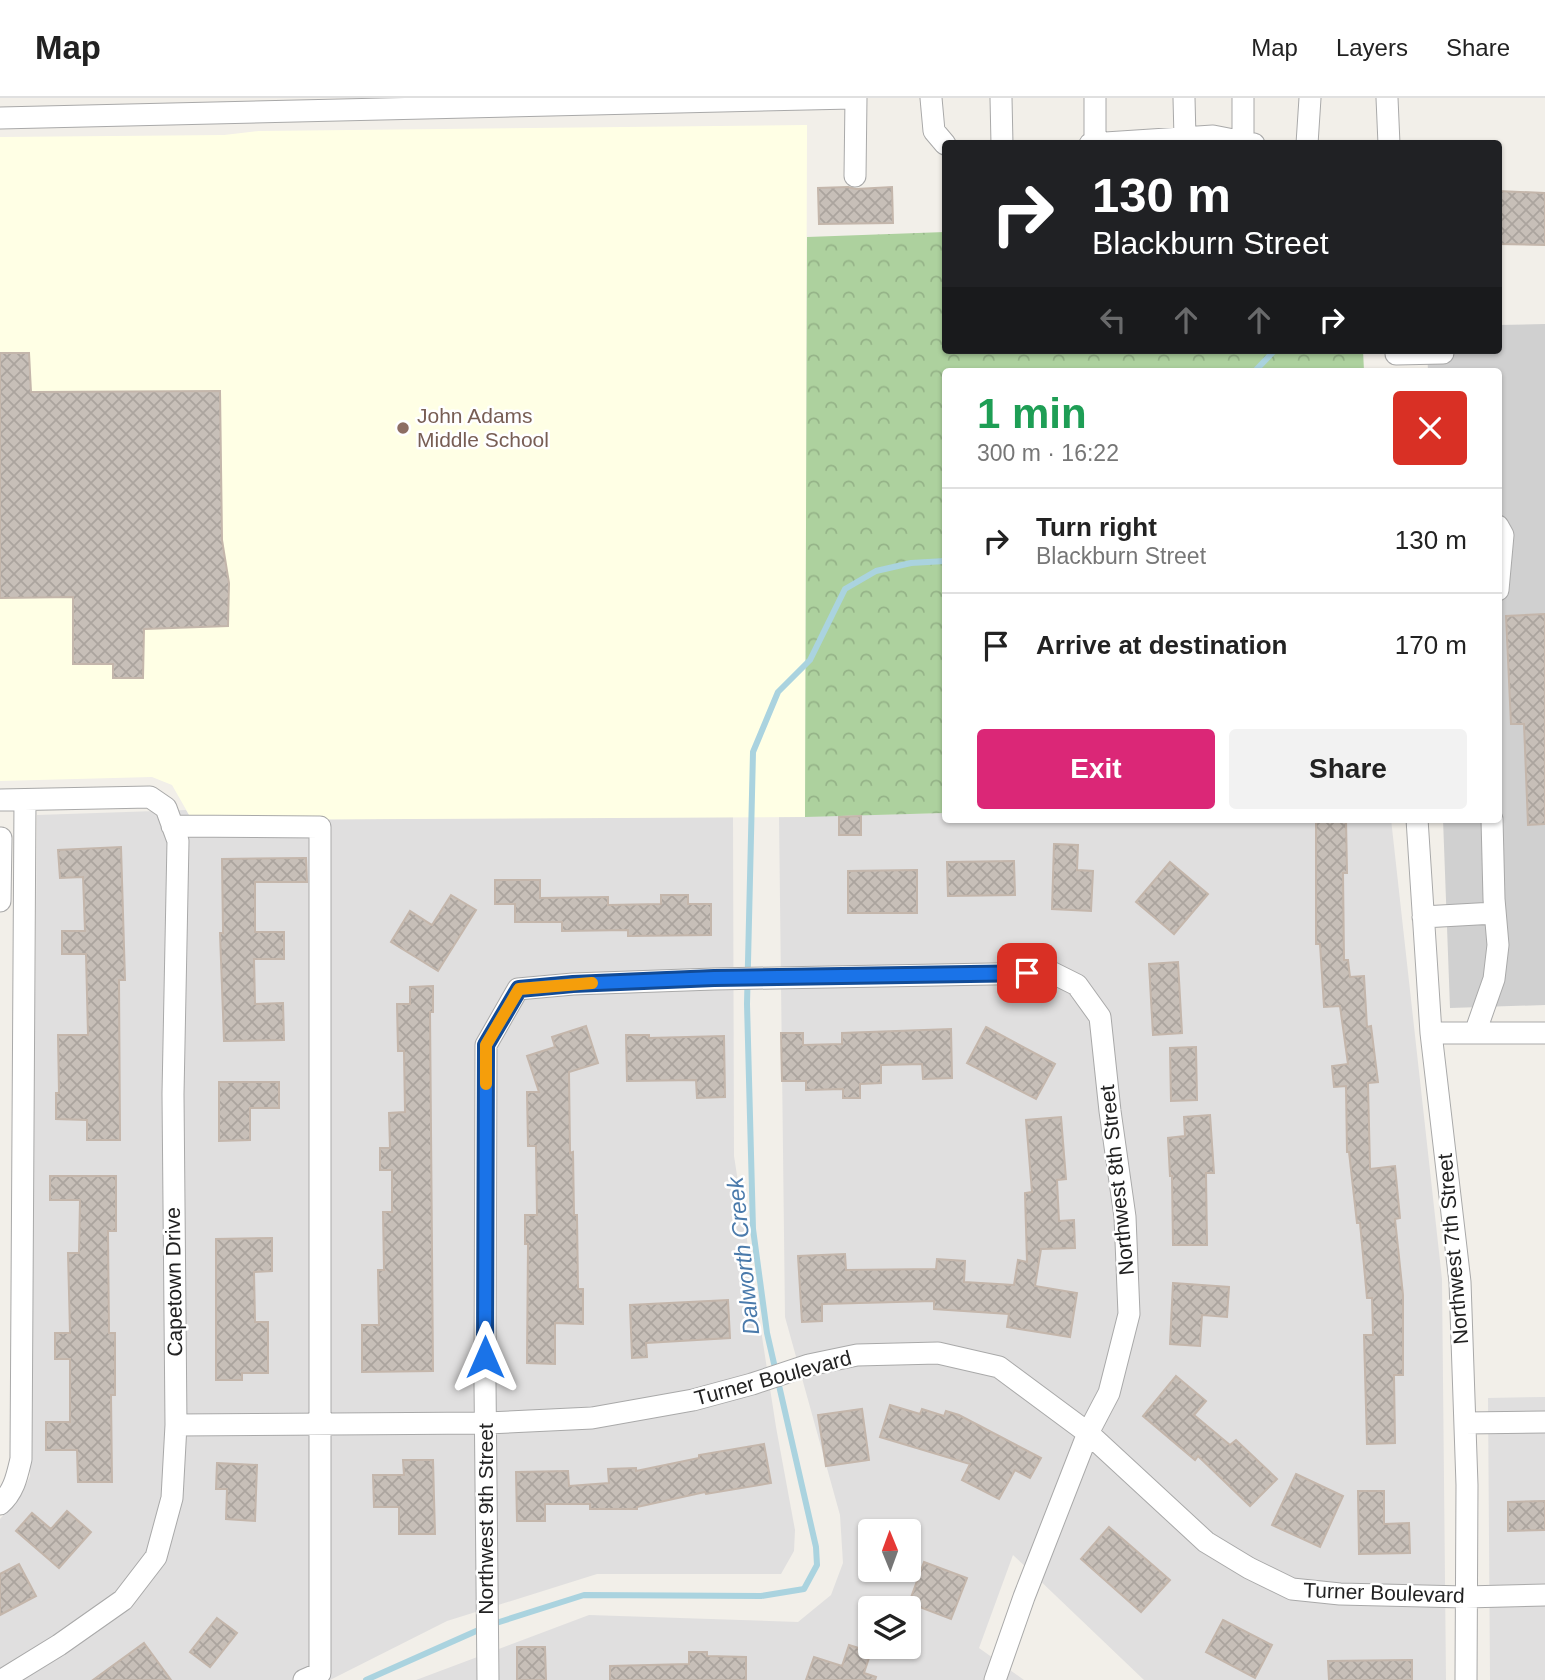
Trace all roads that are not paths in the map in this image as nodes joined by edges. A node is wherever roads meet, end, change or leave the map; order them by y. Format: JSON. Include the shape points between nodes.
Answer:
{"nodes":[{"id":1,"x":854,"y":98,"type":"edge"},
{"id":2,"x":931,"y":98,"type":"edge"},
{"id":3,"x":1001,"y":98,"type":"edge"},
{"id":4,"x":1095,"y":98,"type":"edge"},
{"id":5,"x":1184,"y":98,"type":"edge"},
{"id":6,"x":1244,"y":98,"type":"edge"},
{"id":7,"x":1310,"y":98,"type":"edge"},
{"id":8,"x":1387,"y":98,"type":"edge"},
{"id":9,"x":0,"y":118,"type":"edge"},
{"id":10,"x":1185,"y":138,"type":"junction"},
{"id":11,"x":942,"y":140,"type":"edge"},
{"id":12,"x":1002,"y":140,"type":"edge"},
{"id":13,"x":1096,"y":140,"type":"edge"},
{"id":14,"x":1149,"y":140,"type":"edge"},
{"id":15,"x":1236,"y":140,"type":"edge"},
{"id":16,"x":1248,"y":140,"type":"edge"},
{"id":17,"x":1307,"y":140,"type":"edge"},
{"id":18,"x":1388,"y":140,"type":"edge"},
{"id":19,"x":855,"y":176,"type":"dead end"},
{"id":20,"x":1434,"y":354,"type":"edge"},
{"id":21,"x":1396,"y":358,"type":"edge"},
{"id":22,"x":0,"y":800,"type":"edge"},
{"id":23,"x":26,"y":800,"type":"junction"},
{"id":24,"x":0,"y":808,"type":"edge"},
{"id":25,"x":169,"y":817,"type":"junction"},
{"id":26,"x":1417,"y":823,"type":"edge"},
{"id":27,"x":1492,"y":823,"type":"edge"},
{"id":28,"x":1,"y":839,"type":"edge"},
{"id":29,"x":0,"y":901,"type":"edge"},
{"id":30,"x":1495,"y":913,"type":"junction"},
{"id":31,"x":1423,"y":917,"type":"junction"},
{"id":32,"x":519,"y":989,"type":"joint"},
{"id":33,"x":1475,"y":1033,"type":"junction"},
{"id":34,"x":1545,"y":1033,"type":"edge"},
{"id":35,"x":1431,"y":1034,"type":"junction"},
{"id":36,"x":1545,"y":1422,"type":"edge"},
{"id":37,"x":486,"y":1423,"type":"junction"},
{"id":38,"x":1465,"y":1423,"type":"junction"},
{"id":39,"x":319,"y":1424,"type":"junction"},
{"id":40,"x":176,"y":1426,"type":"junction"},
{"id":41,"x":1088,"y":1433,"type":"junction"},
{"id":42,"x":0,"y":1504,"type":"edge"},
{"id":43,"x":1545,"y":1595,"type":"edge"},
{"id":44,"x":1465,"y":1597,"type":"junction"},
{"id":45,"x":488,"y":1670,"type":"edge"},
{"id":46,"x":2,"y":1680,"type":"edge"},
{"id":47,"x":304,"y":1680,"type":"edge"},
{"id":48,"x":995,"y":1680,"type":"edge"},
{"id":49,"x":1466,"y":1680,"type":"edge"}],
"edges":[{"from":1,"to":9,"type":"street"},
{"from":1,"to":19,"type":"street"},
{"from":2,"to":11,"type":"street","via":[[934,131]]},
{"from":3,"to":12,"type":"street"},
{"from":4,"to":13,"type":"street"},
{"from":5,"to":10,"type":"street"},
{"from":6,"to":16,"type":"street"},
{"from":7,"to":17,"type":"street"},
{"from":8,"to":18,"type":"street"},
{"from":10,"to":14,"type":"street"},
{"from":10,"to":15,"type":"street"},
{"from":20,"to":21,"type":"street"},
{"from":22,"to":23,"type":"street"},
{"from":23,"to":25,"type":"street","via":[[149,797]]},
{"from":23,"to":42,"type":"street","via":[[21,1459],[16,1483]]},
{"from":24,"to":28,"type":"street"},
{"from":25,"to":39,"type":"street","via":[[320,827]]},
{"from":25,"to":40,"type":"street","name":"Capetown Drive","via":[[178,841],[173,1094]]},
{"from":26,"to":31,"type":"street","name":"Northwest 7th Street"},
{"from":27,"to":30,"type":"street"},
{"from":28,"to":29,"type":"street"},
{"from":30,"to":31,"type":"street"},
{"from":30,"to":33,"type":"street","via":[[1494,979]]},
{"from":31,"to":35,"type":"street","name":"Northwest 7th Street"},
{"from":32,"to":37,"type":"street","name":"Northwest 9th Street","via":[[486,1045]]},
{"from":32,"to":41,"type":"street","name":"Northwest 8th Street","via":[[714,978],[1053,973],[1077,985],[1100,1017],[1125,1217],[1129,1314],[1109,1393]]},
{"from":33,"to":34,"type":"street"},
{"from":33,"to":35,"type":"street"},
{"from":35,"to":38,"type":"street","name":"Northwest 7th Street","via":[[1460,1282]]},
{"from":36,"to":38,"type":"street"},
{"from":37,"to":39,"type":"street","name":"Turner Boulevard"},
{"from":37,"to":41,"type":"street","name":"Turner Boulevard","via":[[592,1418],[693,1400],[857,1355],[938,1353],[999,1367]]},
{"from":37,"to":45,"type":"street","name":"Northwest 9th Street"},
{"from":38,"to":44,"type":"street","name":"Northwest 7th Street"},
{"from":39,"to":40,"type":"street","name":"Turner Boulevard"},
{"from":39,"to":47,"type":"street","via":[[320,1672]]},
{"from":40,"to":46,"type":"street","name":"Capetown Drive","via":[[172,1498],[156,1556],[123,1600]]},
{"from":41,"to":44,"type":"street","name":"Turner Boulevard","via":[[1206,1542],[1292,1589]]},
{"from":41,"to":48,"type":"street","name":"Northwest 8th Street"},
{"from":43,"to":44,"type":"street","name":"Turner Boulevard"},
{"from":44,"to":49,"type":"street","name":"Northwest 7th Street"}]}
